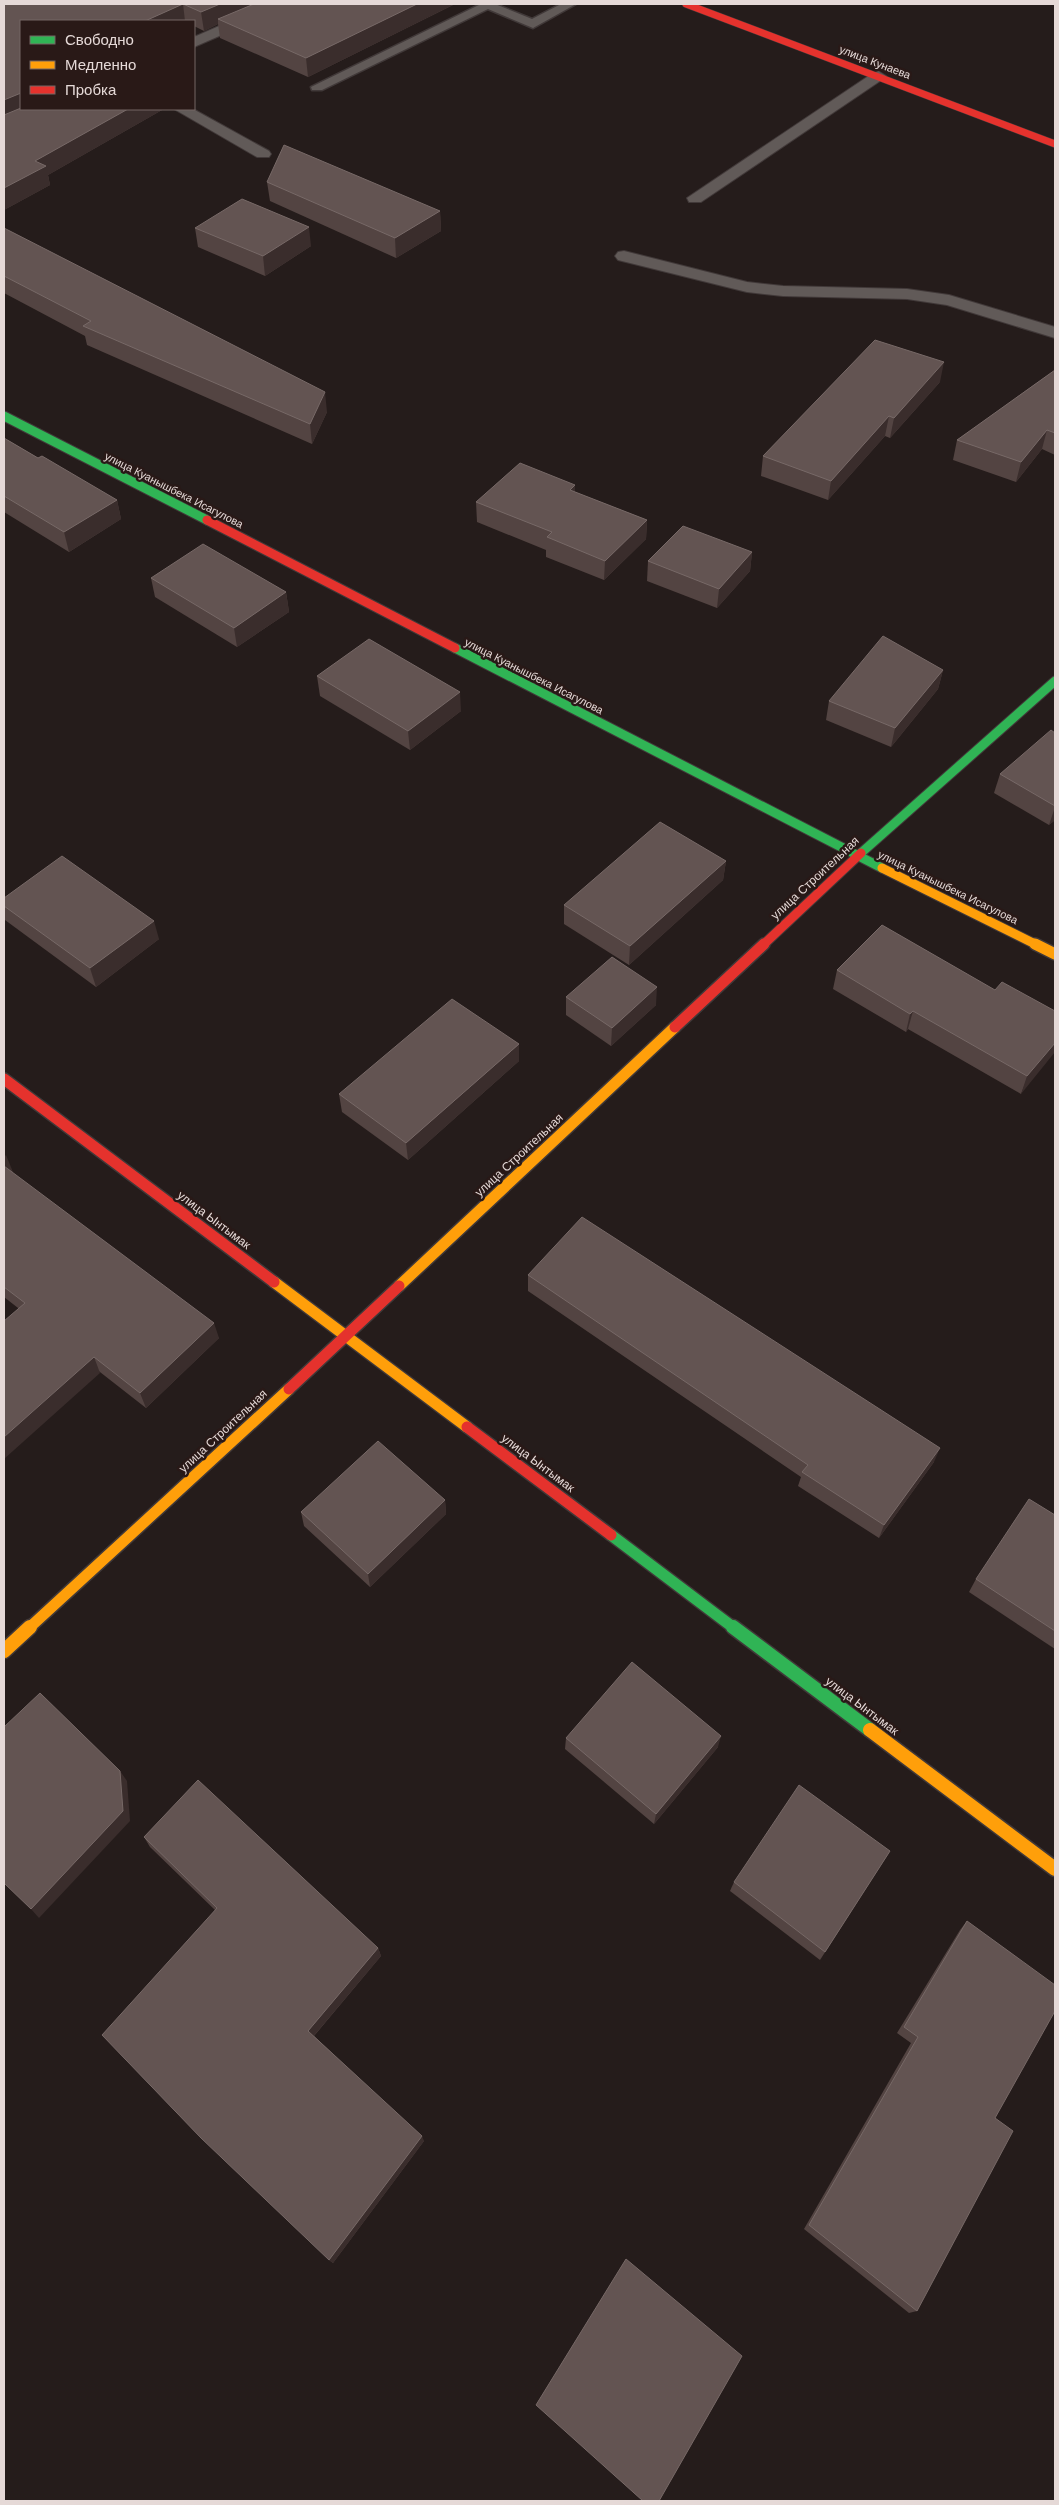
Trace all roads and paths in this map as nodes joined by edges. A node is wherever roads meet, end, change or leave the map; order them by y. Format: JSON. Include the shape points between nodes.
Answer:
{"nodes":[{"id":1,"x":281,"y":4,"type":"edge"},
{"id":2,"x":570,"y":4,"type":"edge"},
{"id":3,"x":686,"y":4,"type":"edge"},
{"id":4,"x":195,"y":44,"type":"edge"},
{"id":5,"x":878,"y":76,"type":"junction"},
{"id":6,"x":317,"y":87,"type":"dead end"},
{"id":7,"x":184,"y":110,"type":"edge"},
{"id":8,"x":1055,"y":144,"type":"edge"},
{"id":9,"x":263,"y":154,"type":"dead end"},
{"id":10,"x":695,"y":198,"type":"dead end"},
{"id":11,"x":624,"y":256,"type":"dead end"},
{"id":12,"x":1055,"y":334,"type":"edge"},
{"id":13,"x":4,"y":416,"type":"edge"},
{"id":14,"x":1055,"y":680,"type":"edge"},
{"id":15,"x":858,"y":856,"type":"junction"},
{"id":16,"x":1055,"y":954,"type":"edge"},
{"id":17,"x":4,"y":1079,"type":"edge"},
{"id":18,"x":346,"y":1336,"type":"junction"},
{"id":19,"x":4,"y":1651,"type":"edge"},
{"id":20,"x":1055,"y":1868,"type":"edge"}],
"edges":[{"from":1,"to":4,"type":"street"},
{"from":2,"to":6,"type":"lane","via":[[533,24],[488,5]]},
{"from":3,"to":5,"type":"street","name":"улица Кунаева"},
{"from":5,"to":8,"type":"street","name":"улица Кунаева"},
{"from":5,"to":10,"type":"street"},
{"from":7,"to":9,"type":"street"},
{"from":11,"to":12,"type":"street","via":[[747,287],[907,294],[949,300]]},
{"from":13,"to":15,"type":"street","name":"улица Куанышбека Исагулова"},
{"from":14,"to":15,"type":"street","name":"улица Строительная"},
{"from":15,"to":16,"type":"street","name":"улица Куанышбека Исагулова"},
{"from":15,"to":18,"type":"street","name":"улица Строительная"},
{"from":17,"to":18,"type":"street","name":"улица Ынтымак"},
{"from":18,"to":19,"type":"street","name":"улица Строительная"},
{"from":18,"to":20,"type":"street","name":"улица Ынтымак"}]}
